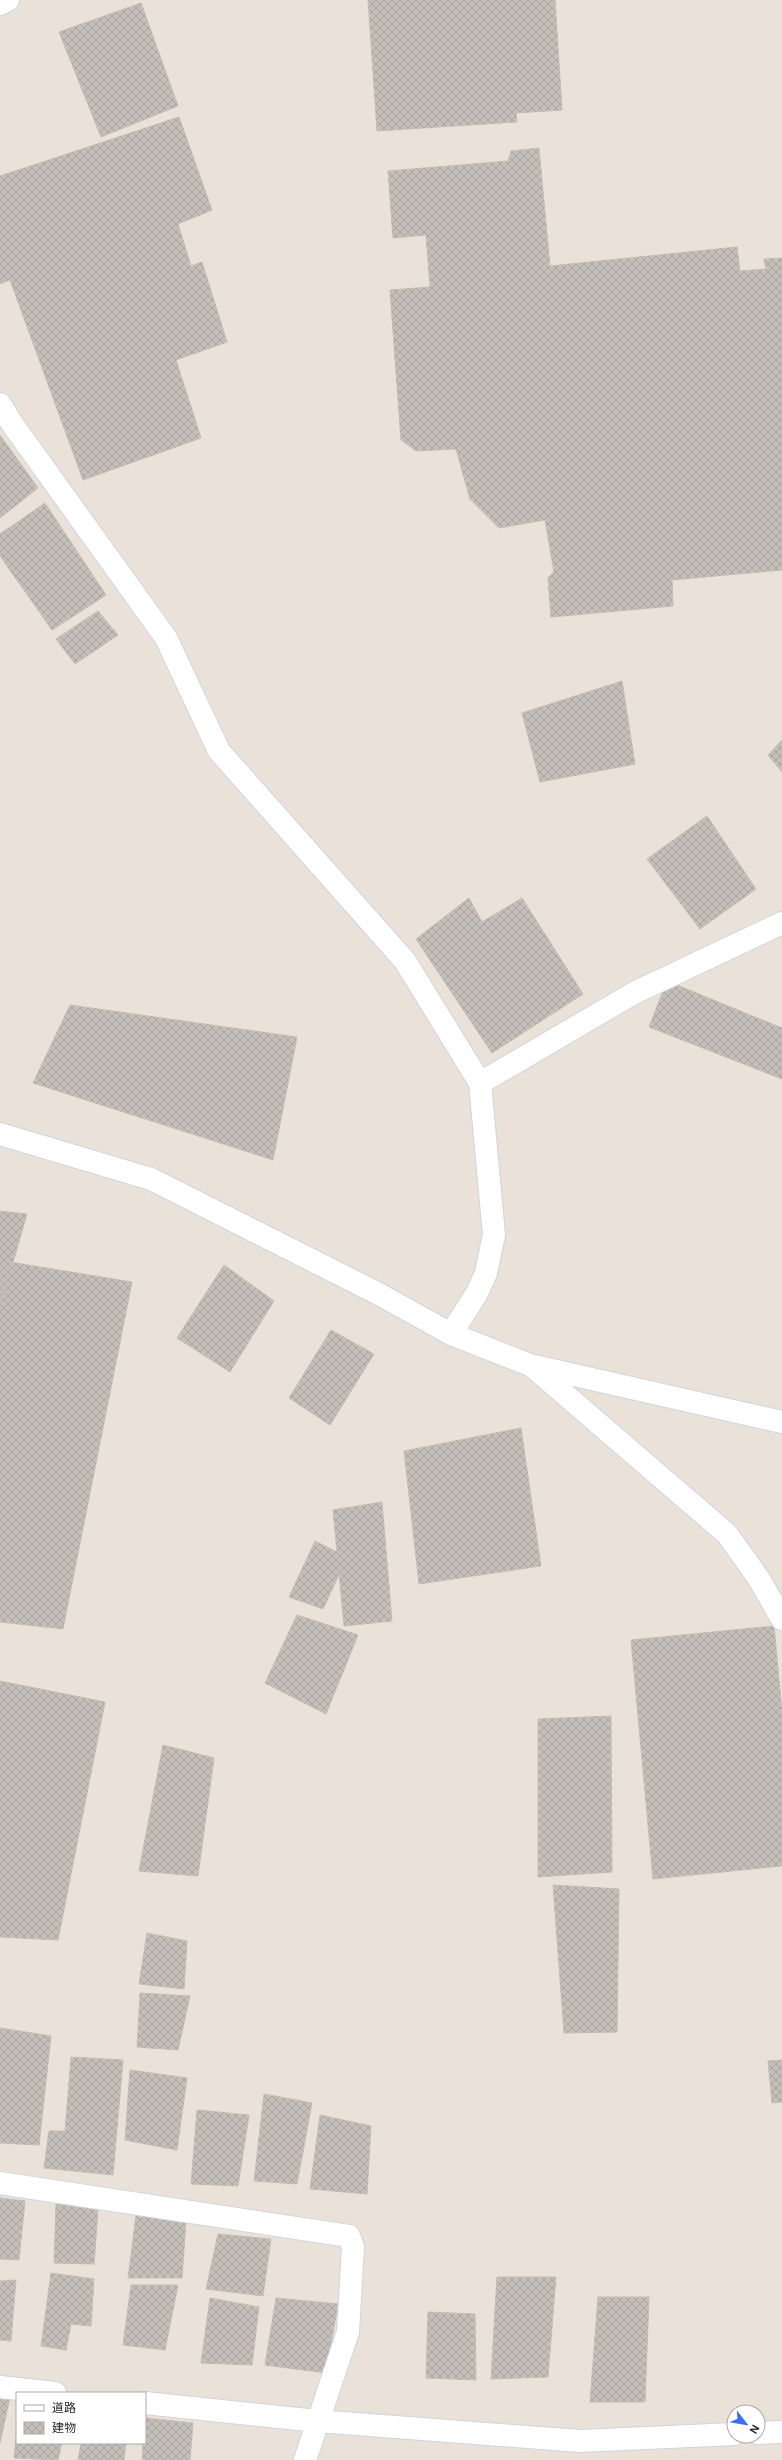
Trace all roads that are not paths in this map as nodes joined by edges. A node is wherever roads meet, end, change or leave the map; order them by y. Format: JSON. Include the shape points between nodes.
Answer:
{"nodes":[{"id":1,"x":8,"y":0,"type":"edge"},
{"id":2,"x":0,"y":4,"type":"edge"},
{"id":3,"x":0,"y":404,"type":"edge"},
{"id":4,"x":782,"y":923,"type":"edge"},
{"id":5,"x":480,"y":1083,"type":"junction"},
{"id":6,"x":0,"y":1134,"type":"edge"},
{"id":7,"x":451,"y":1334,"type":"junction"},
{"id":8,"x":530,"y":1365,"type":"junction"},
{"id":9,"x":782,"y":1422,"type":"edge"},
{"id":10,"x":782,"y":1619,"type":"edge"},
{"id":11,"x":0,"y":2183,"type":"edge"},
{"id":12,"x":0,"y":2387,"type":"edge"},
{"id":13,"x":46,"y":2392,"type":"edge"},
{"id":14,"x":146,"y":2403,"type":"edge"},
{"id":15,"x":317,"y":2421,"type":"junction"},
{"id":16,"x":782,"y":2432,"type":"edge"},
{"id":17,"x":766,"y":2433,"type":"edge"},
{"id":18,"x":726,"y":2434,"type":"edge"},
{"id":19,"x":305,"y":2460,"type":"edge"}],
"edges":[{"from":1,"to":2,"type":"street"},
{"from":3,"to":5,"type":"street","via":[[166,638],[219,751],[405,961]]},
{"from":4,"to":5,"type":"street","via":[[634,993]]},
{"from":5,"to":7,"type":"street","via":[[494,1235],[486,1273],[477,1293]]},
{"from":6,"to":7,"type":"street","via":[[151,1180],[377,1293]]},
{"from":7,"to":8,"type":"street"},
{"from":8,"to":9,"type":"street"},
{"from":8,"to":10,"type":"street","via":[[727,1534],[760,1579]]},
{"from":11,"to":15,"type":"street","via":[[349,2236],[353,2247],[348,2332]]},
{"from":12,"to":13,"type":"street"},
{"from":14,"to":15,"type":"street"},
{"from":15,"to":18,"type":"street","via":[[580,2441]]},
{"from":15,"to":19,"type":"street"},
{"from":16,"to":17,"type":"street"}]}
